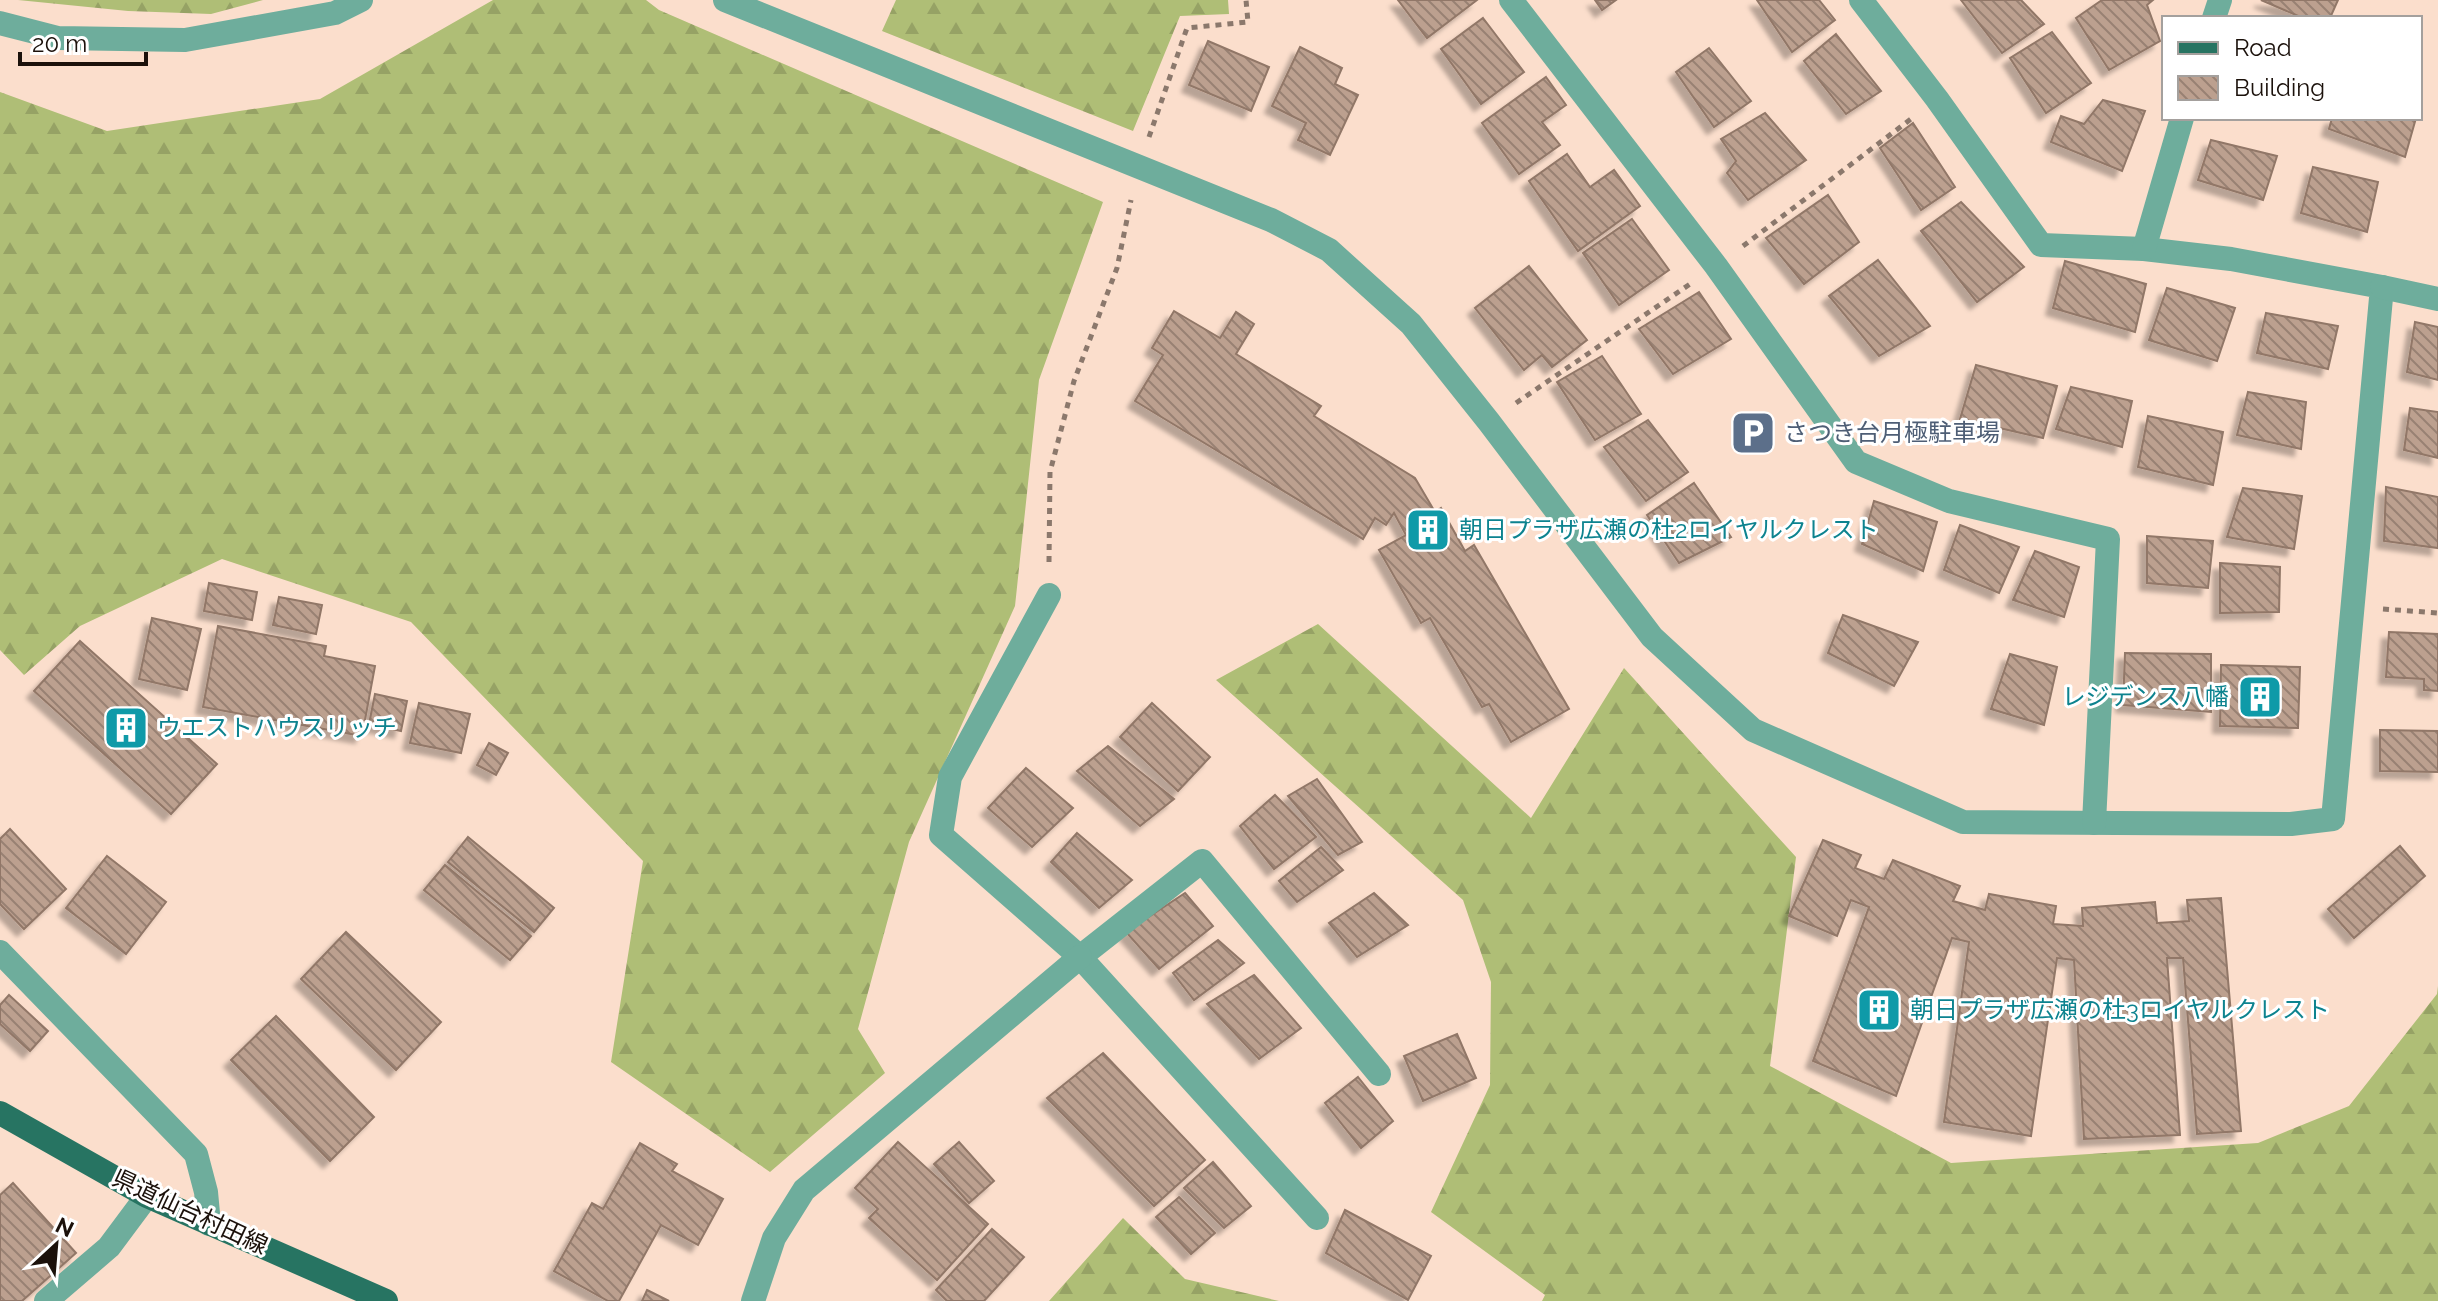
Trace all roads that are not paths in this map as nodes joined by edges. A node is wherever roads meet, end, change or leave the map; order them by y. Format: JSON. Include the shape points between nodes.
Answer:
{"nodes":[{"id":1,"x":361,"y":0,"type":"edge"},
{"id":2,"x":725,"y":0,"type":"edge"},
{"id":3,"x":1511,"y":0,"type":"edge"},
{"id":4,"x":1861,"y":0,"type":"edge"},
{"id":5,"x":0,"y":23,"type":"edge"},
{"id":6,"x":2181,"y":120,"type":"edge"},
{"id":7,"x":2144,"y":249,"type":"junction"},
{"id":8,"x":2382,"y":287,"type":"junction"},
{"id":9,"x":2438,"y":299,"type":"edge"},
{"id":10,"x":1049,"y":595,"type":"road end"},
{"id":11,"x":2094,"y":823,"type":"junction"},
{"id":12,"x":0,"y":952,"type":"edge"},
{"id":13,"x":1080,"y":957,"type":"junction"},
{"id":14,"x":1379,"y":1074,"type":"dead end"},
{"id":15,"x":0,"y":1113,"type":"edge"},
{"id":16,"x":147,"y":1196,"type":"junction"},
{"id":17,"x":1317,"y":1218,"type":"dead end"},
{"id":18,"x":209,"y":1224,"type":"junction"},
{"id":19,"x":46,"y":1301,"type":"edge"},
{"id":20,"x":386,"y":1301,"type":"edge"},
{"id":21,"x":753,"y":1301,"type":"edge"}],
"edges":[{"from":1,"to":5,"type":"street","via":[[335,13],[185,40],[58,38]]},
{"from":2,"to":11,"type":"street","via":[[1271,220],[1329,250],[1411,324],[1652,637],[1753,730],[1963,822]]},
{"from":3,"to":11,"type":"street","via":[[1716,266],[1856,462],[1949,501],[2108,539]]},
{"from":4,"to":7,"type":"street","via":[[2041,245]]},
{"from":6,"to":7,"type":"street"},
{"from":7,"to":8,"type":"street"},
{"from":8,"to":9,"type":"street"},
{"from":8,"to":11,"type":"street","via":[[2333,819],[2291,824]]},
{"from":10,"to":13,"type":"street","via":[[950,777],[941,835]]},
{"from":12,"to":18,"type":"street","via":[[196,1154]]},
{"from":13,"to":14,"type":"street","via":[[1202,861]]},
{"from":13,"to":17,"type":"street"},
{"from":13,"to":21,"type":"street","via":[[804,1190],[774,1238]]},
{"from":15,"to":16,"type":"main road","name":"県道仙台村田線"},
{"from":16,"to":18,"type":"main road","name":"県道仙台村田線"},
{"from":16,"to":19,"type":"street","via":[[109,1247]]},
{"from":18,"to":20,"type":"main road","name":"県道仙台村田線"}]}
